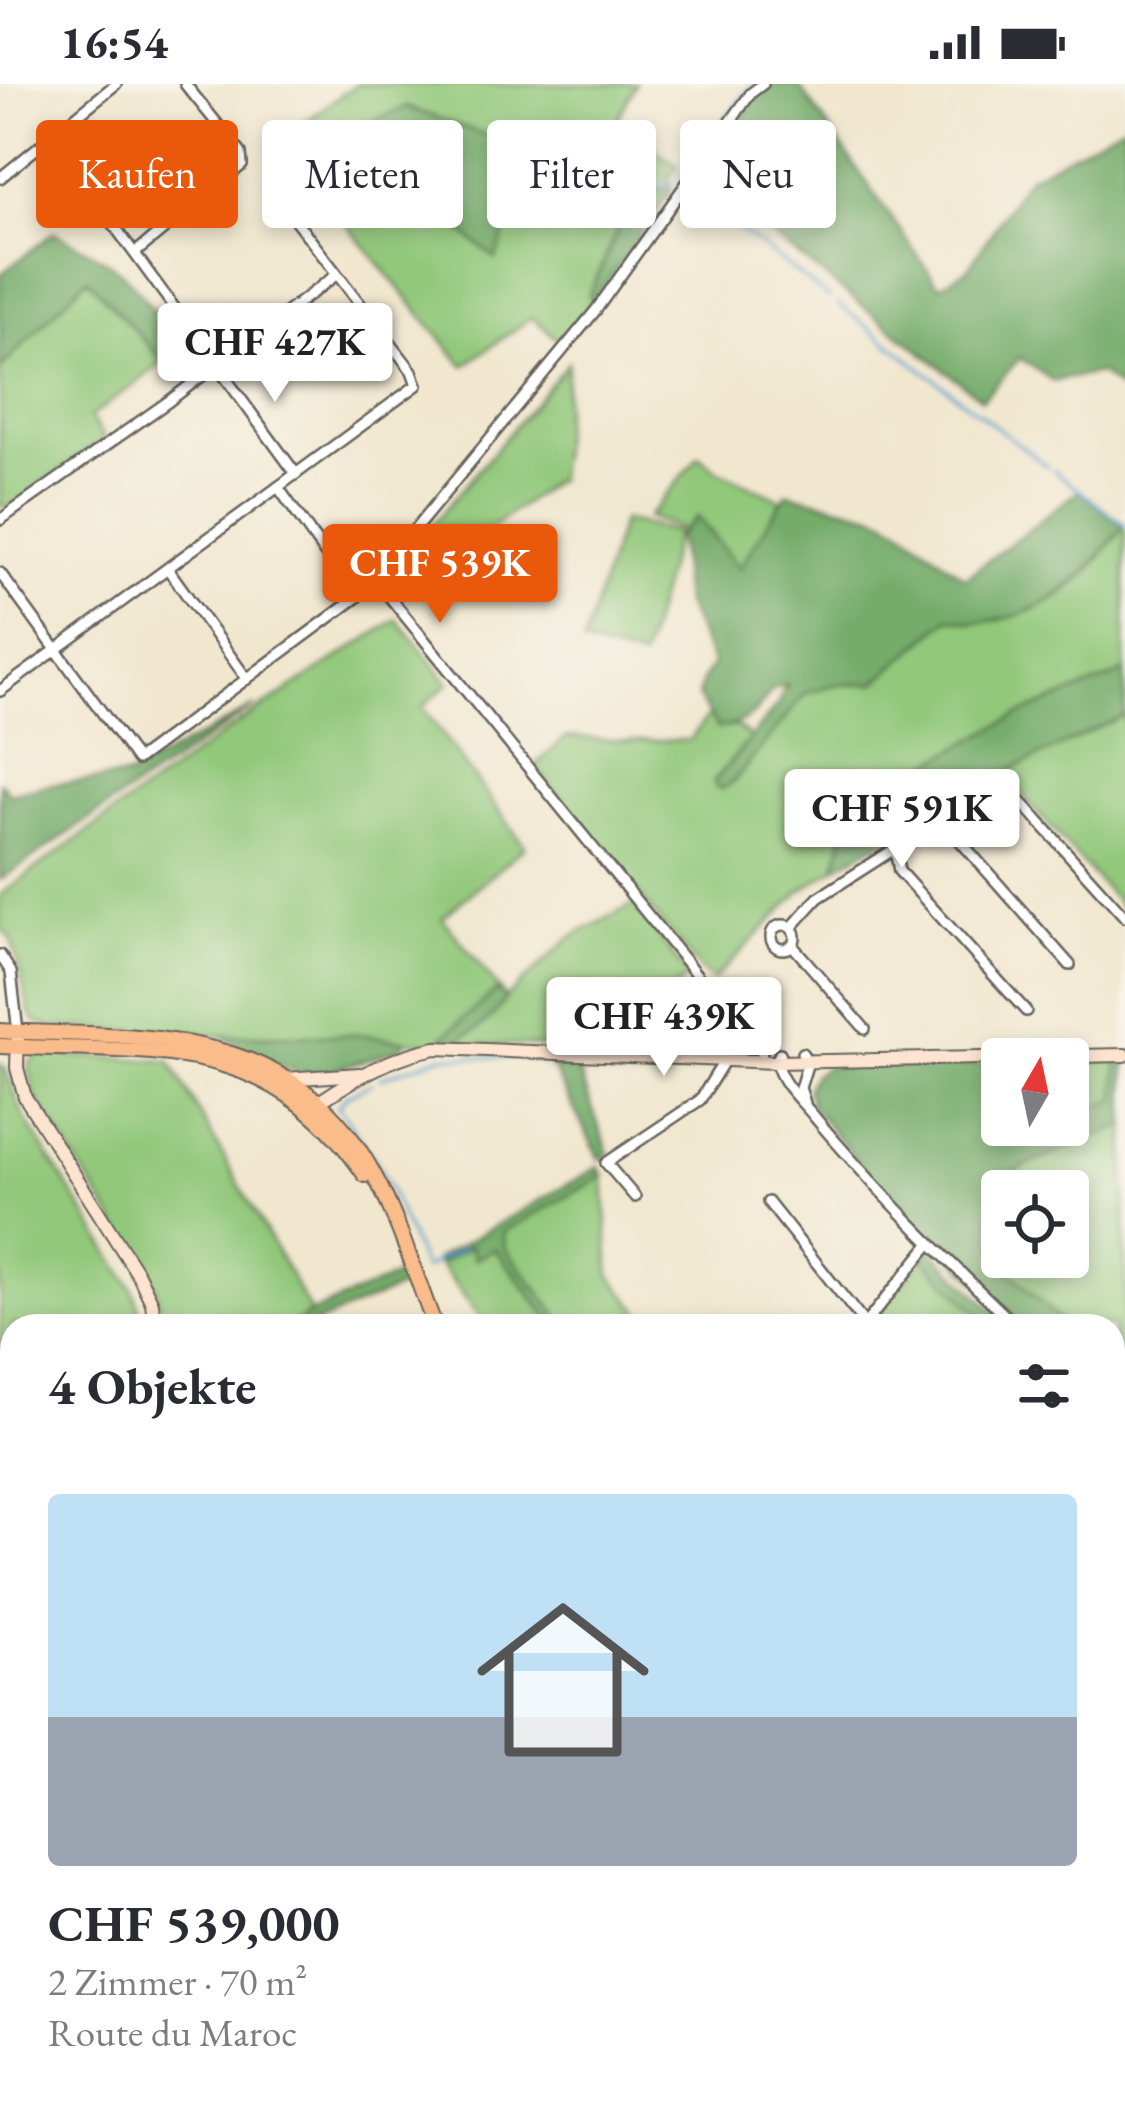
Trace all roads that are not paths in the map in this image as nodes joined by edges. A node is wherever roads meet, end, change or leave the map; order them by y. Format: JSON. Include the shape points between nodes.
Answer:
{"nodes":[{"id":1,"x":116,"y":84,"type":"edge"},
{"id":2,"x":184,"y":84,"type":"edge"},
{"id":3,"x":763,"y":84,"type":"edge"},
{"id":4,"x":72,"y":120,"type":"edge"},
{"id":5,"x":36,"y":149,"type":"edge"},
{"id":6,"x":0,"y":178,"type":"edge"},
{"id":7,"x":117,"y":228,"type":"edge"},
{"id":8,"x":301,"y":228,"type":"edge"},
{"id":9,"x":135,"y":253,"type":"junction"},
{"id":10,"x":336,"y":275,"type":"junction"},
{"id":11,"x":218,"y":363,"type":"junction"},
{"id":12,"x":296,"y":474,"type":"junction"},
{"id":13,"x":278,"y":487,"type":"junction"},
{"id":14,"x":0,"y":520,"type":"edge"},
{"id":15,"x":168,"y":569,"type":"junction"},
{"id":16,"x":0,"y":573,"type":"edge"},
{"id":17,"x":55,"y":651,"type":"junction"},
{"id":18,"x":247,"y":679,"type":"junction"},
{"id":19,"x":0,"y":691,"type":"edge"},
{"id":20,"x":954,"y":809,"type":"junction"},
{"id":21,"x":895,"y":849,"type":"junction"},
{"id":22,"x":1125,"y":917,"type":"edge"},
{"id":23,"x":791,"y":928,"type":"junction"},
{"id":24,"x":792,"y":946,"type":"junction"},
{"id":25,"x":0,"y":955,"type":"edge"},
{"id":26,"x":1070,"y":965,"type":"dead end"},
{"id":27,"x":1026,"y":1011,"type":"dead end"},
{"id":28,"x":865,"y":1029,"type":"dead end"},
{"id":29,"x":0,"y":1031,"type":"edge"},
{"id":30,"x":18,"y":1040,"type":"junction"},
{"id":31,"x":0,"y":1046,"type":"edge"},
{"id":32,"x":1125,"y":1051,"type":"edge"},
{"id":33,"x":1089,"y":1053,"type":"edge"},
{"id":34,"x":705,"y":1057,"type":"junction"},
{"id":35,"x":770,"y":1057,"type":"junction"},
{"id":36,"x":981,"y":1057,"type":"edge"},
{"id":37,"x":726,"y":1058,"type":"junction"},
{"id":38,"x":805,"y":1058,"type":"junction"},
{"id":39,"x":361,"y":1074,"type":"junction"},
{"id":40,"x":714,"y":1076,"type":"junction"},
{"id":41,"x":285,"y":1079,"type":"junction"},
{"id":42,"x":319,"y":1079,"type":"junction"},
{"id":43,"x":309,"y":1099,"type":"junction"},
{"id":44,"x":807,"y":1108,"type":"junction"},
{"id":45,"x":635,"y":1197,"type":"dead end"},
{"id":46,"x":768,"y":1202,"type":"dead end"},
{"id":47,"x":930,"y":1244,"type":"junction"},
{"id":48,"x":152,"y":1314,"type":"edge"},
{"id":49,"x":430,"y":1314,"type":"edge"},
{"id":50,"x":858,"y":1314,"type":"edge"},
{"id":51,"x":874,"y":1314,"type":"edge"},
{"id":52,"x":1003,"y":1314,"type":"edge"}],
"edges":[{"from":1,"to":4,"type":"street"},
{"from":2,"to":9,"type":"street","via":[[242,153],[242,165]]},
{"from":3,"to":35,"type":"street","via":[[596,310],[388,562],[380,584],[700,979],[755,1028]]},
{"from":5,"to":6,"type":"street"},
{"from":7,"to":9,"type":"street"},
{"from":8,"to":10,"type":"street"},
{"from":9,"to":11,"type":"street"},
{"from":10,"to":11,"type":"street"},
{"from":10,"to":12,"type":"street","via":[[417,385]]},
{"from":11,"to":12,"type":"street"},
{"from":11,"to":14,"type":"street"},
{"from":12,"to":13,"type":"street"},
{"from":13,"to":15,"type":"street"},
{"from":13,"to":18,"type":"street","via":[[356,598]]},
{"from":15,"to":17,"type":"street"},
{"from":15,"to":18,"type":"street"},
{"from":16,"to":17,"type":"street"},
{"from":17,"to":18,"type":"street","via":[[137,760]]},
{"from":17,"to":19,"type":"street"},
{"from":20,"to":21,"type":"street"},
{"from":20,"to":22,"type":"street","via":[[1002,782]]},
{"from":20,"to":26,"type":"street","via":[[962,842]]},
{"from":21,"to":23,"type":"street","via":[[818,898]]},
{"from":21,"to":27,"type":"street","via":[[899,871]]},
{"from":23,"to":24,"type":"street"},
{"from":23,"to":24,"type":"street","via":[[778,926],[771,936],[779,948]]},
{"from":24,"to":28,"type":"street"},
{"from":25,"to":30,"type":"street","via":[[11,972]]},
{"from":29,"to":30,"type":"main road"},
{"from":30,"to":31,"type":"main road"},
{"from":30,"to":41,"type":"main road","via":[[184,1040]]},
{"from":30,"to":43,"type":"main road","via":[[206,1058]]},
{"from":30,"to":48,"type":"main road","via":[[25,1097],[146,1288]]},
{"from":32,"to":33,"type":"main road"},
{"from":34,"to":37,"type":"main road"},
{"from":34,"to":39,"type":"main road","via":[[446,1048]]},
{"from":34,"to":40,"type":"street"},
{"from":35,"to":37,"type":"main road"},
{"from":35,"to":38,"type":"main road"},
{"from":35,"to":44,"type":"street"},
{"from":36,"to":38,"type":"main road"},
{"from":37,"to":40,"type":"street"},
{"from":38,"to":44,"type":"street","via":[[800,1088]]},
{"from":39,"to":42,"type":"main road"},
{"from":39,"to":43,"type":"main road"},
{"from":40,"to":45,"type":"street","via":[[700,1100],[606,1162]]},
{"from":41,"to":42,"type":"main road"},
{"from":41,"to":43,"type":"main road"},
{"from":42,"to":43,"type":"main road"},
{"from":43,"to":49,"type":"main road","via":[[363,1156]]},
{"from":44,"to":47,"type":"street"},
{"from":46,"to":50,"type":"street"},
{"from":47,"to":51,"type":"street"},
{"from":47,"to":52,"type":"street"}]}
